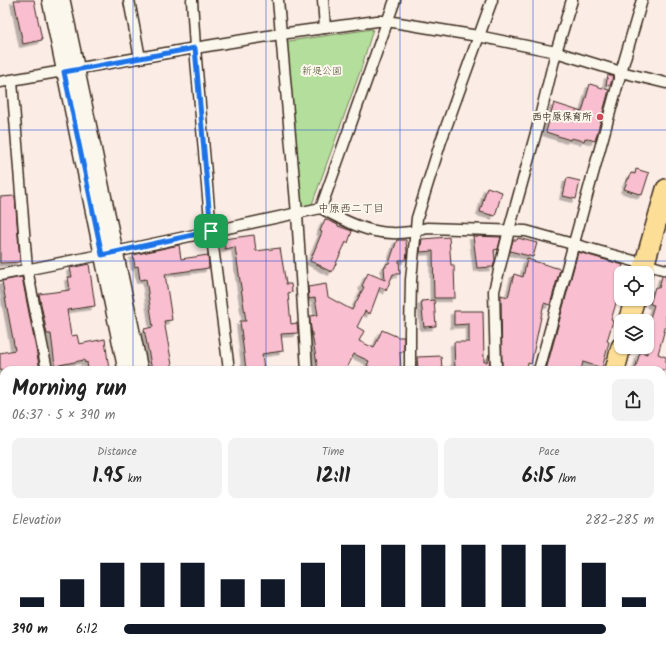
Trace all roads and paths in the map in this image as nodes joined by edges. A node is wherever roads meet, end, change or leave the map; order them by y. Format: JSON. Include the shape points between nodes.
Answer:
{"nodes":[{"id":1,"x":50,"y":0,"type":"edge"},
{"id":2,"x":62,"y":0,"type":"edge"},
{"id":3,"x":129,"y":0,"type":"edge"},
{"id":4,"x":192,"y":0,"type":"edge"},
{"id":5,"x":278,"y":0,"type":"edge"},
{"id":6,"x":324,"y":0,"type":"edge"},
{"id":7,"x":395,"y":0,"type":"edge"},
{"id":8,"x":492,"y":0,"type":"edge"},
{"id":9,"x":572,"y":0,"type":"edge"},
{"id":10,"x":642,"y":0,"type":"edge"},
{"id":11,"x":387,"y":21,"type":"junction"},
{"id":12,"x":325,"y":28,"type":"junction"},
{"id":13,"x":280,"y":34,"type":"junction"},
{"id":14,"x":478,"y":36,"type":"junction"},
{"id":15,"x":195,"y":48,"type":"junction"},
{"id":16,"x":556,"y":52,"type":"junction"},
{"id":17,"x":140,"y":58,"type":"junction"},
{"id":18,"x":71,"y":71,"type":"junction"},
{"id":19,"x":621,"y":72,"type":"junction"},
{"id":20,"x":12,"y":81,"type":"junction"},
{"id":21,"x":0,"y":82,"type":"edge"},
{"id":22,"x":666,"y":83,"type":"edge"},
{"id":23,"x":666,"y":189,"type":"edge"},
{"id":24,"x":321,"y":208,"type":"junction"},
{"id":25,"x":297,"y":214,"type":"junction"},
{"id":26,"x":509,"y":230,"type":"junction"},
{"id":27,"x":211,"y":231,"type":"junction"},
{"id":28,"x":416,"y":231,"type":"junction"},
{"id":29,"x":574,"y":245,"type":"junction"},
{"id":30,"x":109,"y":253,"type":"junction"},
{"id":31,"x":634,"y":266,"type":"edge"},
{"id":32,"x":644,"y":266,"type":"edge"},
{"id":33,"x":27,"y":269,"type":"junction"},
{"id":34,"x":654,"y":269,"type":"edge"},
{"id":35,"x":666,"y":270,"type":"edge"},
{"id":36,"x":0,"y":275,"type":"edge"},
{"id":37,"x":619,"y":354,"type":"edge"},
{"id":38,"x":46,"y":366,"type":"edge"},
{"id":39,"x":125,"y":366,"type":"edge"},
{"id":40,"x":139,"y":366,"type":"edge"},
{"id":41,"x":228,"y":366,"type":"edge"},
{"id":42,"x":307,"y":366,"type":"edge"},
{"id":43,"x":410,"y":366,"type":"edge"},
{"id":44,"x":496,"y":366,"type":"edge"},
{"id":45,"x":540,"y":366,"type":"edge"},
{"id":46,"x":616,"y":366,"type":"edge"}],
"edges":[{"from":1,"to":18,"type":"street"},
{"from":2,"to":18,"type":"street"},
{"from":3,"to":17,"type":"street"},
{"from":4,"to":15,"type":"street"},
{"from":5,"to":13,"type":"street"},
{"from":6,"to":12,"type":"street"},
{"from":7,"to":11,"type":"street"},
{"from":8,"to":14,"type":"street"},
{"from":9,"to":16,"type":"street"},
{"from":10,"to":19,"type":"street"},
{"from":11,"to":12,"type":"street"},
{"from":11,"to":14,"type":"street"},
{"from":11,"to":24,"type":"street"},
{"from":12,"to":13,"type":"street"},
{"from":13,"to":15,"type":"street"},
{"from":13,"to":25,"type":"street"},
{"from":14,"to":16,"type":"street"},
{"from":14,"to":28,"type":"street","via":[[441,141],[417,218]]},
{"from":15,"to":17,"type":"street"},
{"from":15,"to":27,"type":"street"},
{"from":16,"to":19,"type":"street"},
{"from":16,"to":26,"type":"street"},
{"from":17,"to":18,"type":"street"},
{"from":18,"to":20,"type":"street"},
{"from":18,"to":30,"type":"street"},
{"from":19,"to":22,"type":"street"},
{"from":19,"to":29,"type":"street"},
{"from":20,"to":21,"type":"street"},
{"from":20,"to":33,"type":"street"},
{"from":23,"to":32,"type":"highway"},
{"from":24,"to":25,"type":"street"},
{"from":24,"to":28,"type":"street","via":[[341,220],[371,231],[396,234]]},
{"from":25,"to":27,"type":"street"},
{"from":25,"to":42,"type":"street"},
{"from":26,"to":28,"type":"street","via":[[427,228]]},
{"from":26,"to":29,"type":"street","via":[[526,231]]},
{"from":26,"to":44,"type":"street","via":[[494,291]]},
{"from":27,"to":30,"type":"street"},
{"from":27,"to":41,"type":"street"},
{"from":28,"to":43,"type":"street","via":[[411,287]]},
{"from":29,"to":31,"type":"street"},
{"from":29,"to":45,"type":"street"},
{"from":30,"to":33,"type":"street"},
{"from":30,"to":39,"type":"street"},
{"from":30,"to":40,"type":"street"},
{"from":33,"to":36,"type":"street"},
{"from":33,"to":38,"type":"street"},
{"from":34,"to":35,"type":"street"},
{"from":37,"to":46,"type":"highway"}]}
